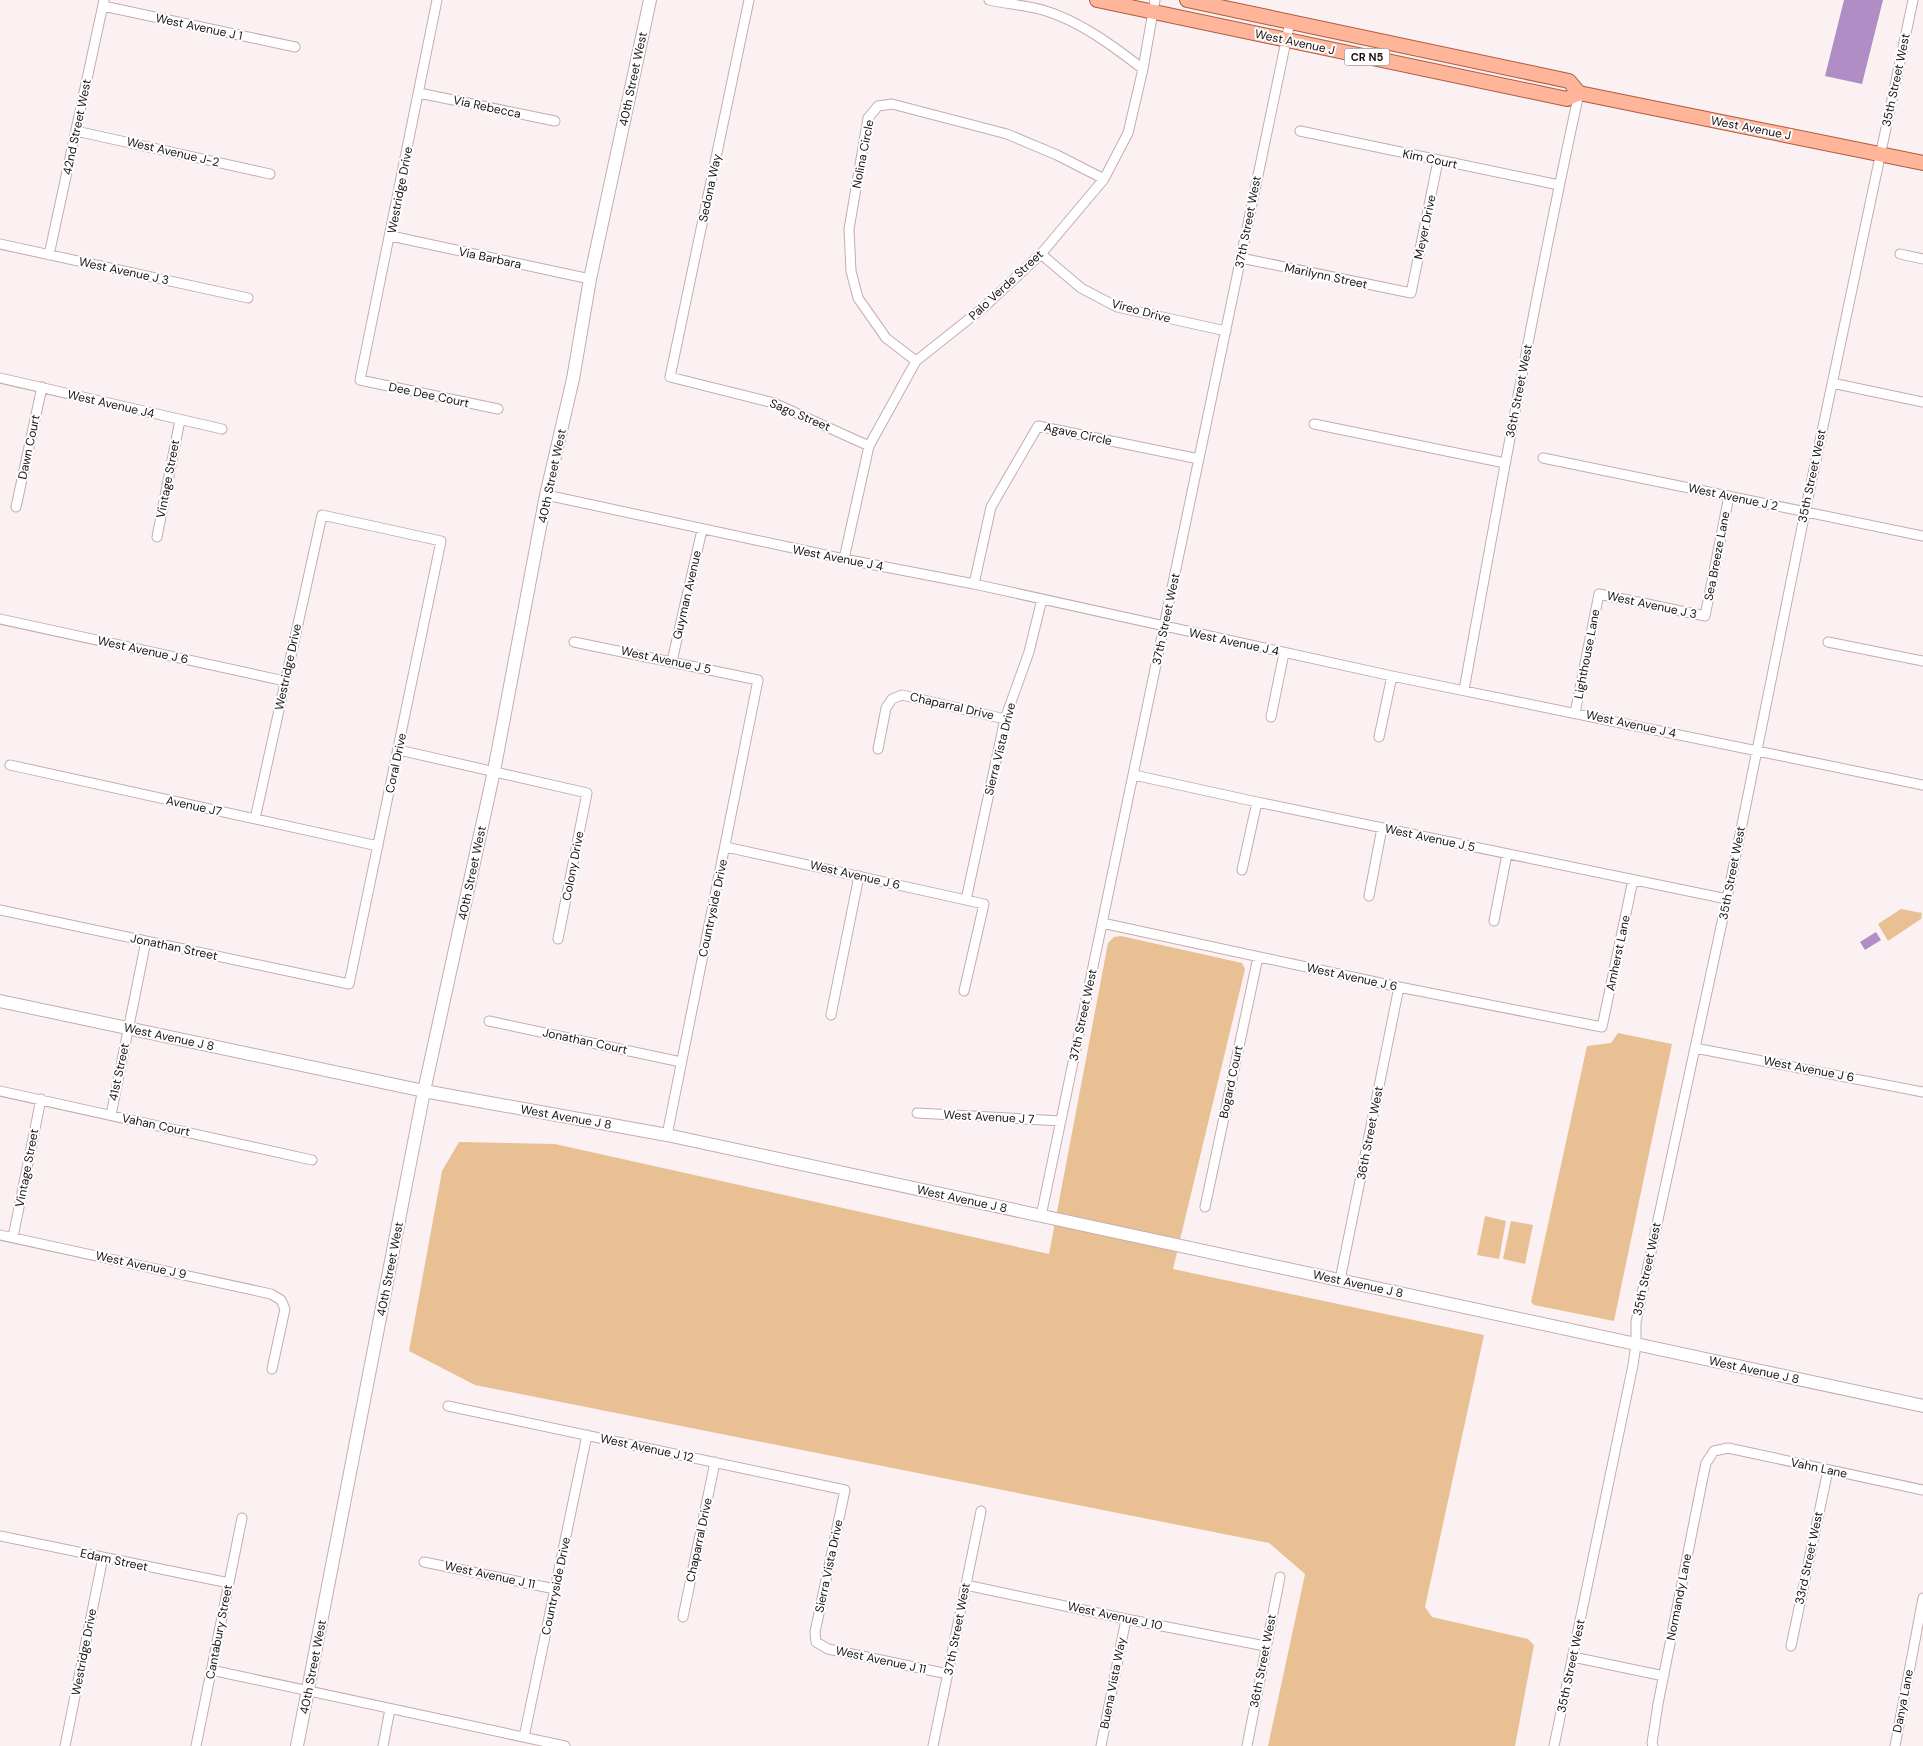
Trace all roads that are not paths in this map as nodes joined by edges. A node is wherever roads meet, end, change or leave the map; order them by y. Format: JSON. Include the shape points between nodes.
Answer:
{"nodes":[{"id":1,"x":437,"y":0,"type":"edge"},
{"id":2,"x":650,"y":0,"type":"edge"},
{"id":3,"x":749,"y":0,"type":"edge"},
{"id":4,"x":989,"y":0,"type":"edge"},
{"id":5,"x":1097,"y":0,"type":"edge"},
{"id":6,"x":1187,"y":0,"type":"edge"},
{"id":7,"x":1913,"y":0,"type":"edge"},
{"id":8,"x":103,"y":3,"type":"edge"},
{"id":9,"x":1154,"y":6,"type":"edge"},
{"id":10,"x":1290,"y":22,"type":"junction"},
{"id":11,"x":1286,"y":40,"type":"junction"},
{"id":12,"x":295,"y":47,"type":"dead end"},
{"id":13,"x":1144,"y":69,"type":"junction"},
{"id":14,"x":419,"y":93,"type":"junction"},
{"id":15,"x":1579,"y":93,"type":"junction"},
{"id":16,"x":555,"y":121,"type":"dead end"},
{"id":17,"x":76,"y":130,"type":"junction"},
{"id":18,"x":1300,"y":131,"type":"dead end"},
{"id":19,"x":1880,"y":154,"type":"junction"},
{"id":20,"x":1438,"y":161,"type":"junction"},
{"id":21,"x":1923,"y":163,"type":"edge"},
{"id":22,"x":270,"y":174,"type":"dead end"},
{"id":23,"x":1104,"y":179,"type":"junction"},
{"id":24,"x":1559,"y":186,"type":"junction"},
{"id":25,"x":391,"y":236,"type":"junction"},
{"id":26,"x":0,"y":244,"type":"edge"},
{"id":27,"x":1041,"y":254,"type":"junction"},
{"id":28,"x":1900,"y":254,"type":"dead end"},
{"id":29,"x":48,"y":255,"type":"junction"},
{"id":30,"x":1241,"y":258,"type":"junction"},
{"id":31,"x":1923,"y":259,"type":"edge"},
{"id":32,"x":590,"y":279,"type":"junction"},
{"id":33,"x":1411,"y":293,"type":"joint"},
{"id":34,"x":248,"y":298,"type":"dead end"},
{"id":35,"x":1226,"y":331,"type":"junction"},
{"id":36,"x":916,"y":361,"type":"junction"},
{"id":37,"x":670,"y":377,"type":"joint"},
{"id":38,"x":0,"y":378,"type":"edge"},
{"id":39,"x":360,"y":380,"type":"joint"},
{"id":40,"x":1832,"y":383,"type":"junction"},
{"id":41,"x":42,"y":387,"type":"junction"},
{"id":42,"x":1923,"y":402,"type":"edge"},
{"id":43,"x":498,"y":409,"type":"dead end"},
{"id":44,"x":180,"y":420,"type":"junction"},
{"id":45,"x":1314,"y":424,"type":"dead end"},
{"id":46,"x":222,"y":429,"type":"dead end"},
{"id":47,"x":869,"y":446,"type":"junction"},
{"id":48,"x":1543,"y":458,"type":"dead end"},
{"id":49,"x":1199,"y":459,"type":"junction"},
{"id":50,"x":1505,"y":463,"type":"junction"},
{"id":51,"x":546,"y":495,"type":"junction"},
{"id":52,"x":1729,"y":496,"type":"junction"},
{"id":53,"x":16,"y":507,"type":"dead end"},
{"id":54,"x":1805,"y":512,"type":"junction"},
{"id":55,"x":322,"y":515,"type":"joint"},
{"id":56,"x":702,"y":530,"type":"junction"},
{"id":57,"x":1923,"y":536,"type":"edge"},
{"id":58,"x":156,"y":538,"type":"dead end"},
{"id":59,"x":844,"y":559,"type":"junction"},
{"id":60,"x":974,"y":584,"type":"junction"},
{"id":61,"x":1599,"y":594,"type":"joint"},
{"id":62,"x":1042,"y":599,"type":"junction"},
{"id":63,"x":1705,"y":616,"type":"joint"},
{"id":64,"x":0,"y":619,"type":"edge"},
{"id":65,"x":1164,"y":626,"type":"junction"},
{"id":66,"x":574,"y":642,"type":"dead end"},
{"id":67,"x":1828,"y":642,"type":"dead end"},
{"id":68,"x":1284,"y":653,"type":"junction"},
{"id":69,"x":672,"y":661,"type":"junction"},
{"id":70,"x":1923,"y":661,"type":"edge"},
{"id":71,"x":1392,"y":676,"type":"junction"},
{"id":72,"x":285,"y":680,"type":"junction"},
{"id":73,"x":758,"y":680,"type":"joint"},
{"id":74,"x":1464,"y":690,"type":"junction"},
{"id":75,"x":1575,"y":713,"type":"junction"},
{"id":76,"x":1271,"y":717,"type":"dead end"},
{"id":77,"x":1005,"y":719,"type":"junction"},
{"id":78,"x":1379,"y":737,"type":"dead end"},
{"id":79,"x":399,"y":750,"type":"junction"},
{"id":80,"x":878,"y":750,"type":"dead end"},
{"id":81,"x":1757,"y":750,"type":"junction"},
{"id":82,"x":10,"y":766,"type":"dead end"},
{"id":83,"x":494,"y":771,"type":"junction"},
{"id":84,"x":1134,"y":775,"type":"junction"},
{"id":85,"x":1923,"y":784,"type":"edge"},
{"id":86,"x":1257,"y":802,"type":"junction"},
{"id":87,"x":255,"y":819,"type":"junction"},
{"id":88,"x":1382,"y":828,"type":"junction"},
{"id":89,"x":378,"y":846,"type":"junction"},
{"id":90,"x":726,"y":847,"type":"junction"},
{"id":91,"x":1507,"y":854,"type":"junction"},
{"id":92,"x":1242,"y":870,"type":"dead end"},
{"id":93,"x":859,"y":876,"type":"junction"},
{"id":94,"x":1633,"y":880,"type":"junction"},
{"id":95,"x":1369,"y":896,"type":"dead end"},
{"id":96,"x":966,"y":900,"type":"junction"},
{"id":97,"x":1727,"y":900,"type":"junction"},
{"id":98,"x":0,"y":910,"type":"edge"},
{"id":99,"x":1494,"y":922,"type":"dead end"},
{"id":100,"x":1102,"y":923,"type":"junction"},
{"id":101,"x":558,"y":939,"type":"dead end"},
{"id":102,"x":146,"y":941,"type":"junction"},
{"id":103,"x":1258,"y":957,"type":"junction"},
{"id":104,"x":349,"y":984,"type":"joint"},
{"id":105,"x":1399,"y":986,"type":"junction"},
{"id":106,"x":964,"y":991,"type":"dead end"},
{"id":107,"x":0,"y":1001,"type":"edge"},
{"id":108,"x":831,"y":1015,"type":"dead end"},
{"id":109,"x":489,"y":1021,"type":"dead end"},
{"id":110,"x":1602,"y":1027,"type":"joint"},
{"id":111,"x":128,"y":1029,"type":"junction"},
{"id":112,"x":1695,"y":1048,"type":"junction"},
{"id":113,"x":681,"y":1062,"type":"junction"},
{"id":114,"x":0,"y":1091,"type":"edge"},
{"id":115,"x":424,"y":1091,"type":"junction"},
{"id":116,"x":1923,"y":1092,"type":"edge"},
{"id":117,"x":41,"y":1100,"type":"junction"},
{"id":118,"x":917,"y":1113,"type":"dead end"},
{"id":119,"x":110,"y":1115,"type":"junction"},
{"id":120,"x":1061,"y":1120,"type":"junction"},
{"id":121,"x":667,"y":1136,"type":"junction"},
{"id":122,"x":312,"y":1160,"type":"dead end"},
{"id":123,"x":1205,"y":1207,"type":"dead end"},
{"id":124,"x":1042,"y":1216,"type":"junction"},
{"id":125,"x":0,"y":1234,"type":"edge"},
{"id":126,"x":13,"y":1237,"type":"junction"},
{"id":127,"x":1340,"y":1280,"type":"junction"},
{"id":128,"x":1636,"y":1345,"type":"junction"},
{"id":129,"x":272,"y":1369,"type":"dead end"},
{"id":130,"x":448,"y":1406,"type":"dead end"},
{"id":131,"x":1923,"y":1406,"type":"edge"},
{"id":132,"x":587,"y":1435,"type":"junction"},
{"id":133,"x":1714,"y":1451,"type":"joint"},
{"id":134,"x":715,"y":1462,"type":"junction"},
{"id":135,"x":1828,"y":1470,"type":"junction"},
{"id":136,"x":845,"y":1490,"type":"joint"},
{"id":137,"x":1923,"y":1490,"type":"edge"},
{"id":138,"x":981,"y":1511,"type":"dead end"},
{"id":139,"x":242,"y":1518,"type":"dead end"},
{"id":140,"x":0,"y":1536,"type":"edge"},
{"id":141,"x":103,"y":1557,"type":"junction"},
{"id":142,"x":424,"y":1562,"type":"dead end"},
{"id":143,"x":1280,"y":1577,"type":"dead end"},
{"id":144,"x":228,"y":1583,"type":"junction"},
{"id":145,"x":966,"y":1585,"type":"junction"},
{"id":146,"x":555,"y":1589,"type":"junction"},
{"id":147,"x":1923,"y":1598,"type":"edge"},
{"id":148,"x":683,"y":1618,"type":"dead end"},
{"id":149,"x":1126,"y":1619,"type":"junction"},
{"id":150,"x":816,"y":1642,"type":"joint"},
{"id":151,"x":1265,"y":1646,"type":"junction"},
{"id":152,"x":1791,"y":1646,"type":"dead end"},
{"id":153,"x":1573,"y":1657,"type":"junction"},
{"id":154,"x":211,"y":1670,"type":"junction"},
{"id":155,"x":948,"y":1674,"type":"junction"},
{"id":156,"x":1664,"y":1676,"type":"junction"},
{"id":157,"x":308,"y":1691,"type":"junction"},
{"id":158,"x":390,"y":1709,"type":"junction"},
{"id":159,"x":524,"y":1737,"type":"junction"},
{"id":160,"x":65,"y":1746,"type":"edge"},
{"id":161,"x":196,"y":1746,"type":"edge"},
{"id":162,"x":297,"y":1746,"type":"edge"},
{"id":163,"x":383,"y":1746,"type":"edge"},
{"id":164,"x":565,"y":1746,"type":"edge"},
{"id":165,"x":933,"y":1746,"type":"edge"},
{"id":166,"x":1101,"y":1746,"type":"edge"},
{"id":167,"x":1246,"y":1746,"type":"edge"},
{"id":168,"x":1554,"y":1746,"type":"edge"},
{"id":169,"x":1653,"y":1746,"type":"edge"},
{"id":170,"x":1895,"y":1746,"type":"edge"}],
"edges":[{"from":1,"to":14,"type":"street","name":"Westridge Drive"},
{"from":2,"to":32,"type":"street","name":"40th Street West"},
{"from":3,"to":37,"type":"street","name":"Sedona Way"},
{"from":4,"to":13,"type":"street","via":[[1043,10],[1073,22]]},
{"from":5,"to":9,"type":"main road","name":"West Avenue J","number":"CR N5"},
{"from":6,"to":10,"type":"main road","name":"West Avenue J","number":"CR N5"},
{"from":7,"to":19,"type":"street","name":"35th Street West"},
{"from":8,"to":12,"type":"street","name":"West Avenue J 1"},
{"from":8,"to":17,"type":"street","name":"42nd Street West"},
{"from":9,"to":11,"type":"main road","name":"West Avenue J","number":"CR N5"},
{"from":9,"to":13,"type":"street","name":"Palo Verde Street"},
{"from":10,"to":11,"type":"street","name":"37th Street West"},
{"from":10,"to":15,"type":"main road","name":"West Avenue J","number":"CR N5","via":[[1569,81]]},
{"from":11,"to":15,"type":"main road","name":"West Avenue J","number":"CR N5","via":[[1567,99]]},
{"from":11,"to":30,"type":"street","name":"37th Street West"},
{"from":13,"to":23,"type":"street","name":"Palo Verde Street","via":[[1128,133]]},
{"from":14,"to":16,"type":"street","name":"Via Rebecca"},
{"from":14,"to":25,"type":"street","name":"Westridge Drive"},
{"from":15,"to":19,"type":"main road","name":"West Avenue J","number":"CR N5"},
{"from":15,"to":24,"type":"street","name":"36th Street West"},
{"from":17,"to":22,"type":"street","name":"West Avenue J-2"},
{"from":17,"to":29,"type":"street","name":"42nd Street West"},
{"from":18,"to":20,"type":"street","name":"Kim Court"},
{"from":19,"to":21,"type":"main road","name":"West Avenue J","number":"CR N5"},
{"from":19,"to":40,"type":"street","name":"35th Street West"},
{"from":20,"to":24,"type":"street","name":"Kim Court"},
{"from":20,"to":33,"type":"street","name":"Meyer Drive"},
{"from":23,"to":27,"type":"street","name":"Palo Verde Street"},
{"from":23,"to":36,"type":"street","name":"Nolina Circle","via":[[1007,134],[892,104],[878,106],[868,118],[849,229],[851,271],[858,298],[886,338]]},
{"from":24,"to":50,"type":"street","name":"36th Street West"},
{"from":25,"to":32,"type":"street","name":"Via Barbara"},
{"from":25,"to":39,"type":"street","name":"Westridge Drive"},
{"from":26,"to":29,"type":"street","name":"West Avenue J 3"},
{"from":27,"to":35,"type":"street","name":"Vireo Drive","via":[[1081,288],[1117,307]]},
{"from":27,"to":36,"type":"street","name":"Palo Verde Street","via":[[984,307]]},
{"from":28,"to":31,"type":"street"},
{"from":29,"to":34,"type":"street","name":"West Avenue J 3"},
{"from":30,"to":33,"type":"street","name":"Marilynn Street"},
{"from":30,"to":35,"type":"street","name":"37th Street West"},
{"from":32,"to":51,"type":"street","name":"40th Street West","via":[[573,380]]},
{"from":35,"to":49,"type":"street","name":"37th Street West"},
{"from":36,"to":47,"type":"street","name":"Palo Verde Street"},
{"from":37,"to":47,"type":"street","name":"Sago Street","via":[[774,403]]},
{"from":38,"to":41,"type":"street","name":"West Avenue J4"},
{"from":39,"to":43,"type":"street","name":"Dee Dee Court"},
{"from":40,"to":42,"type":"street"},
{"from":40,"to":54,"type":"street","name":"35th Street West"},
{"from":41,"to":44,"type":"street","name":"West Avenue J4"},
{"from":41,"to":53,"type":"street","name":"Dawn Court"},
{"from":44,"to":46,"type":"street","name":"West Avenue J4"},
{"from":44,"to":58,"type":"street","name":"Vintage Street"},
{"from":45,"to":50,"type":"street"},
{"from":47,"to":59,"type":"street","name":"Palo Verde Street"},
{"from":48,"to":52,"type":"street","name":"West Avenue J 2"},
{"from":49,"to":60,"type":"street","name":"Agave Circle","via":[[1038,426],[990,507]]},
{"from":49,"to":65,"type":"street","name":"37th Street West"},
{"from":50,"to":74,"type":"street","name":"36th Street West"},
{"from":51,"to":56,"type":"street","name":"West Avenue J 4"},
{"from":51,"to":83,"type":"street","name":"40th Street West"},
{"from":52,"to":54,"type":"street","name":"West Avenue J 2"},
{"from":52,"to":63,"type":"street","name":"Sea Breeze Lane"},
{"from":54,"to":57,"type":"street","name":"West Avenue J 2"},
{"from":54,"to":81,"type":"street","name":"35th Street West"},
{"from":55,"to":72,"type":"street","name":"Westridge Drive"},
{"from":55,"to":79,"type":"street","name":"Coral Drive","via":[[442,541]]},
{"from":56,"to":59,"type":"street","name":"West Avenue J 4"},
{"from":56,"to":69,"type":"street","name":"Guyman Avenue"},
{"from":59,"to":60,"type":"street","name":"West Avenue J 4"},
{"from":60,"to":62,"type":"street","name":"West Avenue J 4"},
{"from":61,"to":63,"type":"street","name":"West Avenue J 3"},
{"from":61,"to":75,"type":"street","name":"Lighthouse Lane"},
{"from":62,"to":65,"type":"street","name":"West Avenue J 4"},
{"from":62,"to":77,"type":"street","name":"Sierra Vista Drive","via":[[1029,652]]},
{"from":64,"to":72,"type":"street","name":"West Avenue J 6"},
{"from":65,"to":68,"type":"street","name":"West Avenue J 4"},
{"from":65,"to":84,"type":"street","name":"37th Street West"},
{"from":66,"to":69,"type":"street","name":"West Avenue J 5"},
{"from":67,"to":70,"type":"street"},
{"from":68,"to":71,"type":"street","name":"West Avenue J 4"},
{"from":68,"to":76,"type":"street"},
{"from":69,"to":73,"type":"street","name":"West Avenue J 5"},
{"from":71,"to":74,"type":"street","name":"West Avenue J 4"},
{"from":71,"to":78,"type":"street"},
{"from":72,"to":87,"type":"street","name":"Westridge Drive"},
{"from":73,"to":90,"type":"street","name":"Countryside Drive"},
{"from":74,"to":75,"type":"street","name":"West Avenue J 4"},
{"from":75,"to":81,"type":"street","name":"West Avenue J 4"},
{"from":77,"to":80,"type":"street","name":"Chaparral Drive","via":[[902,695],[892,698],[886,708]]},
{"from":77,"to":96,"type":"street","name":"Sierra Vista Drive"},
{"from":79,"to":83,"type":"street"},
{"from":79,"to":89,"type":"street","name":"Coral Drive"},
{"from":81,"to":85,"type":"street","name":"West Avenue J 4"},
{"from":81,"to":97,"type":"street","name":"35th Street West"},
{"from":82,"to":87,"type":"street","name":"Avenue J7"},
{"from":83,"to":101,"type":"street","name":"Colony Drive","via":[[588,793]]},
{"from":83,"to":115,"type":"street","name":"40th Street West"},
{"from":84,"to":86,"type":"street","name":"West Avenue J 5"},
{"from":84,"to":100,"type":"street","name":"37th Street West"},
{"from":86,"to":88,"type":"street","name":"West Avenue J 5"},
{"from":86,"to":92,"type":"street"},
{"from":87,"to":89,"type":"street","name":"Avenue J7"},
{"from":88,"to":91,"type":"street","name":"West Avenue J 5"},
{"from":88,"to":95,"type":"street"},
{"from":89,"to":104,"type":"street","name":"Coral Drive"},
{"from":90,"to":93,"type":"street","name":"West Avenue J 6"},
{"from":90,"to":113,"type":"street","name":"Countryside Drive"},
{"from":91,"to":94,"type":"street","name":"West Avenue J 5"},
{"from":91,"to":99,"type":"street"},
{"from":93,"to":96,"type":"street","name":"West Avenue J 6"},
{"from":93,"to":108,"type":"street"},
{"from":94,"to":97,"type":"street","name":"West Avenue J 5"},
{"from":94,"to":110,"type":"street","name":"Amherst Lane"},
{"from":96,"to":106,"type":"street","name":"West Avenue J 6","via":[[984,904]]},
{"from":97,"to":112,"type":"street","name":"35th Street West"},
{"from":98,"to":102,"type":"street","name":"Jonathan Street"},
{"from":100,"to":103,"type":"street","name":"West Avenue J 6"},
{"from":100,"to":120,"type":"street","name":"37th Street West"},
{"from":102,"to":104,"type":"street","name":"Jonathan Street"},
{"from":102,"to":111,"type":"street","name":"41st Street"},
{"from":103,"to":105,"type":"street","name":"West Avenue J 6"},
{"from":103,"to":123,"type":"street","name":"Bogard Court"},
{"from":105,"to":110,"type":"street","name":"West Avenue J 6"},
{"from":105,"to":127,"type":"street","name":"36th Street West"},
{"from":107,"to":111,"type":"street","name":"West Avenue J 8"},
{"from":109,"to":113,"type":"street","name":"Jonathan Court"},
{"from":111,"to":115,"type":"street","name":"West Avenue J 8"},
{"from":111,"to":119,"type":"street","name":"41st Street"},
{"from":112,"to":116,"type":"street","name":"West Avenue J 6"},
{"from":112,"to":128,"type":"street","name":"35th Street West","via":[[1636,1322]]},
{"from":113,"to":121,"type":"street","name":"Countryside Drive"},
{"from":114,"to":117,"type":"street","name":"Vahan Court"},
{"from":115,"to":121,"type":"street","name":"West Avenue J 8"},
{"from":115,"to":157,"type":"street","name":"40th Street West"},
{"from":117,"to":119,"type":"street","name":"Vahan Court"},
{"from":117,"to":126,"type":"street","name":"Vintage Street"},
{"from":118,"to":120,"type":"street","name":"West Avenue J 7"},
{"from":119,"to":122,"type":"street","name":"Vahan Court"},
{"from":120,"to":124,"type":"street","name":"37th Street West"},
{"from":121,"to":124,"type":"street","name":"West Avenue J 8"},
{"from":124,"to":127,"type":"street","name":"West Avenue J 8"},
{"from":125,"to":126,"type":"street","name":"West Avenue J 9"},
{"from":126,"to":129,"type":"street","name":"West Avenue J 9","via":[[271,1294],[281,1300],[285,1308]]},
{"from":127,"to":128,"type":"street","name":"West Avenue J 8"},
{"from":128,"to":131,"type":"street","name":"West Avenue J 8"},
{"from":128,"to":153,"type":"street","name":"35th Street West"},
{"from":130,"to":132,"type":"street","name":"West Avenue J 12"},
{"from":132,"to":134,"type":"street","name":"West Avenue J 12"},
{"from":132,"to":146,"type":"street","name":"Countryside Drive"},
{"from":133,"to":135,"type":"street","name":"Vahn Lane","via":[[1728,1448]]},
{"from":133,"to":156,"type":"street","name":"Normandy Lane","via":[[1706,1462]]},
{"from":134,"to":136,"type":"street","name":"West Avenue J 12"},
{"from":134,"to":148,"type":"street","name":"Chaparral Drive"},
{"from":135,"to":137,"type":"street","name":"Vahn Lane"},
{"from":135,"to":152,"type":"street","name":"33rd Street West"},
{"from":136,"to":150,"type":"street","name":"Sierra Vista Drive","via":[[815,1632]]},
{"from":138,"to":145,"type":"street","name":"37th Street West"},
{"from":139,"to":144,"type":"street","name":"Cantabury Street"},
{"from":140,"to":141,"type":"street","name":"Edam Street"},
{"from":141,"to":144,"type":"street","name":"Edam Street"},
{"from":141,"to":160,"type":"street","name":"Westridge Drive"},
{"from":142,"to":146,"type":"street","name":"West Avenue J 11"},
{"from":143,"to":151,"type":"street","name":"36th Street West"},
{"from":144,"to":154,"type":"street","name":"Cantabury Street"},
{"from":145,"to":149,"type":"street","name":"West Avenue J 10"},
{"from":145,"to":155,"type":"street","name":"37th Street West"},
{"from":146,"to":159,"type":"street","name":"Countryside Drive"},
{"from":147,"to":170,"type":"street","name":"Danya Lane"},
{"from":149,"to":151,"type":"street","name":"West Avenue J 10"},
{"from":149,"to":166,"type":"street","name":"Buena Vista Way"},
{"from":150,"to":155,"type":"street","name":"West Avenue J 11","via":[[828,1649]]},
{"from":151,"to":167,"type":"street","name":"36th Street West"},
{"from":153,"to":156,"type":"street"},
{"from":153,"to":168,"type":"street","name":"35th Street West"},
{"from":154,"to":157,"type":"street"},
{"from":154,"to":161,"type":"street","name":"Cantabury Street"},
{"from":155,"to":165,"type":"street","name":"37th Street West"},
{"from":156,"to":169,"type":"street","name":"Normandy Lane"},
{"from":157,"to":158,"type":"street"},
{"from":157,"to":162,"type":"street","name":"40th Street West"},
{"from":158,"to":159,"type":"street"},
{"from":158,"to":163,"type":"street"},
{"from":159,"to":164,"type":"street"}]}
